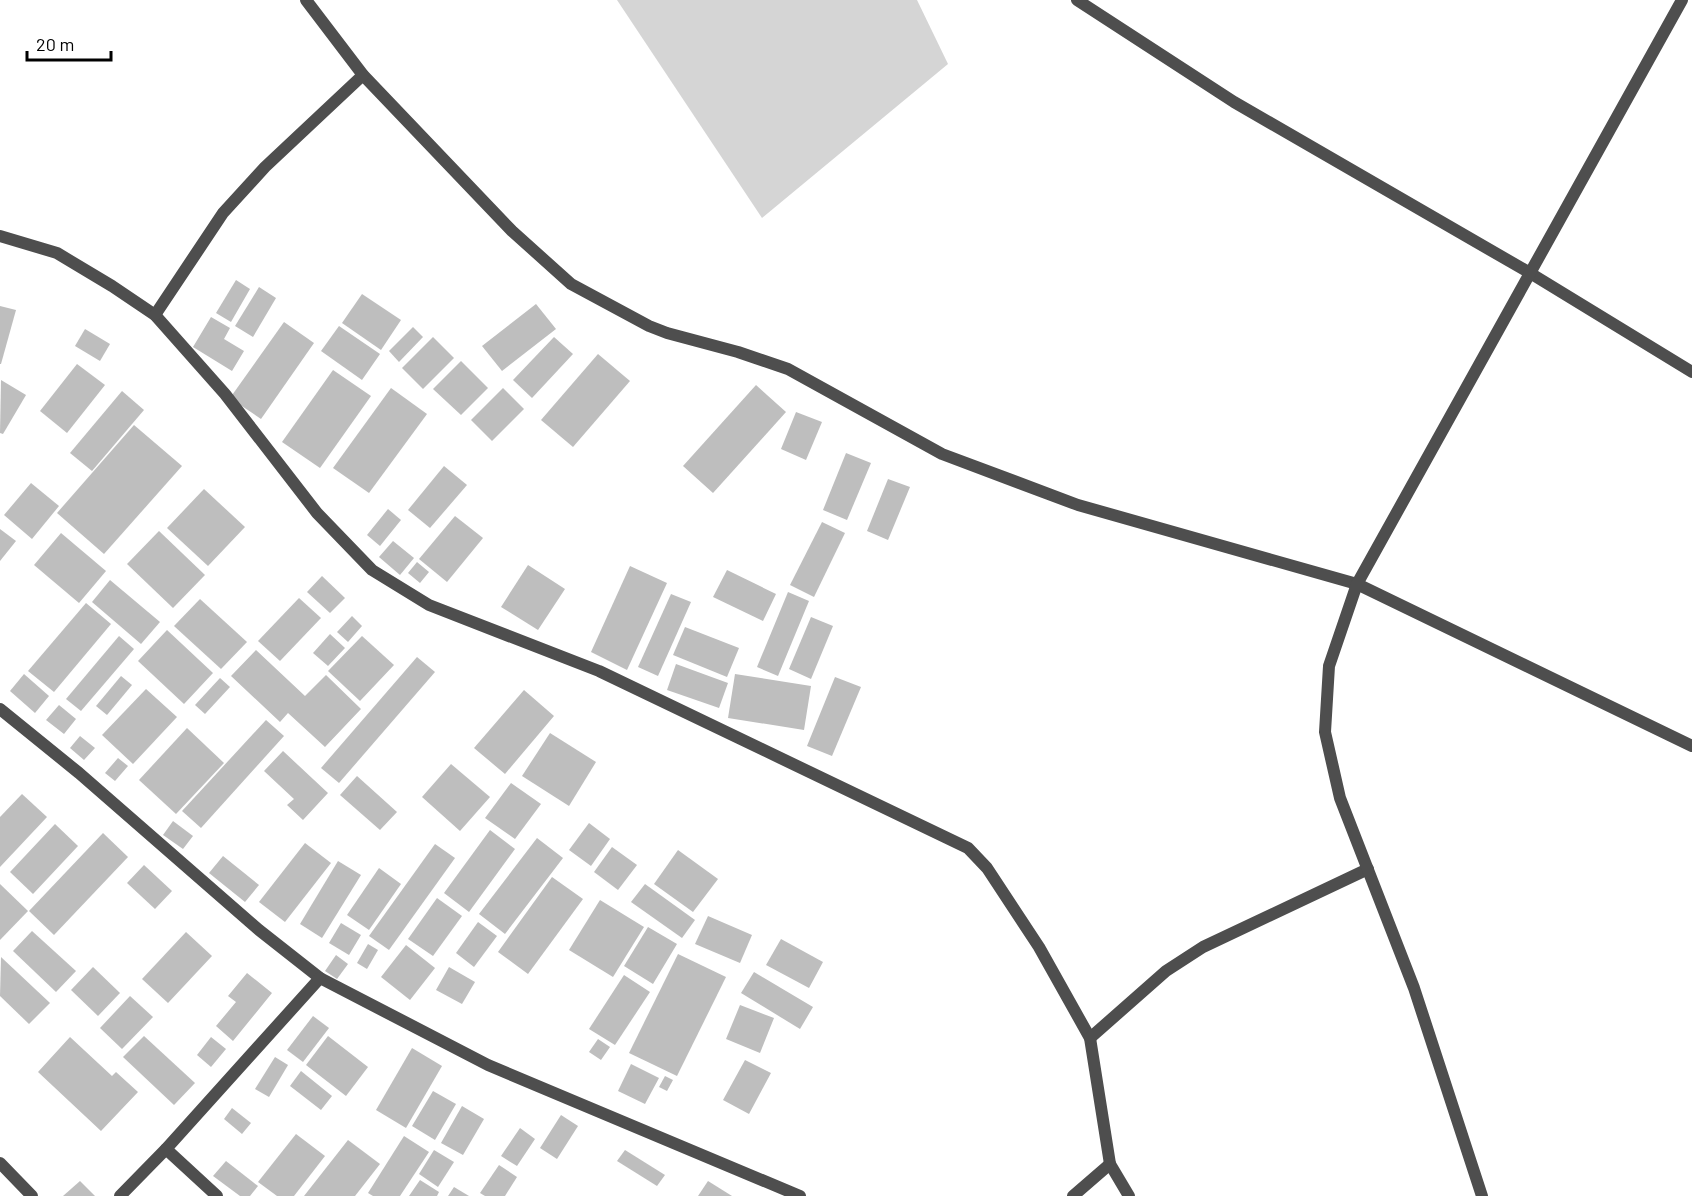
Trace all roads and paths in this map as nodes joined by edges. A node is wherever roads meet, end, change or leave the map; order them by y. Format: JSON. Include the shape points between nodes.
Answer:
{"nodes":[{"id":1,"x":306,"y":0,"type":"edge"},
{"id":2,"x":1077,"y":0,"type":"edge"},
{"id":3,"x":1682,"y":0,"type":"edge"},
{"id":4,"x":363,"y":75,"type":"junction"},
{"id":5,"x":0,"y":236,"type":"edge"},
{"id":6,"x":1530,"y":273,"type":"junction"},
{"id":7,"x":155,"y":315,"type":"junction"},
{"id":8,"x":1692,"y":372,"type":"edge"},
{"id":9,"x":1358,"y":584,"type":"junction"},
{"id":10,"x":0,"y":709,"type":"edge"},
{"id":11,"x":1692,"y":746,"type":"edge"},
{"id":12,"x":1368,"y":869,"type":"junction"},
{"id":13,"x":320,"y":978,"type":"junction"},
{"id":14,"x":1090,"y":1038,"type":"junction"},
{"id":15,"x":166,"y":1149,"type":"junction"},
{"id":16,"x":0,"y":1163,"type":"edge"},
{"id":17,"x":1110,"y":1164,"type":"junction"},
{"id":18,"x":32,"y":1196,"type":"edge"},
{"id":19,"x":120,"y":1196,"type":"edge"},
{"id":20,"x":217,"y":1196,"type":"edge"},
{"id":21,"x":800,"y":1196,"type":"edge"},
{"id":22,"x":1073,"y":1196,"type":"edge"},
{"id":23,"x":1128,"y":1196,"type":"edge"},
{"id":24,"x":1482,"y":1196,"type":"edge"}],
"edges":[{"from":1,"to":4,"type":"street"},
{"from":2,"to":6,"type":"street","via":[[1234,102]]},
{"from":3,"to":6,"type":"street"},
{"from":4,"to":7,"type":"street","via":[[264,167],[223,213]]},
{"from":4,"to":9,"type":"street","via":[[512,231],[571,284],[649,326],[788,369],[942,454],[1078,505]]},
{"from":5,"to":7,"type":"street","via":[[57,253]]},
{"from":6,"to":8,"type":"street"},
{"from":6,"to":9,"type":"street"},
{"from":7,"to":14,"type":"street","via":[[225,394],[317,513],[372,570],[429,604],[599,671],[968,848],[987,868],[1039,947]]},
{"from":9,"to":11,"type":"street"},
{"from":9,"to":12,"type":"street","via":[[1329,666],[1325,732],[1340,798]]},
{"from":10,"to":13,"type":"street"},
{"from":12,"to":14,"type":"street","via":[[1203,946],[1166,971]]},
{"from":12,"to":24,"type":"street","via":[[1414,988]]},
{"from":13,"to":15,"type":"street"},
{"from":13,"to":21,"type":"street","via":[[488,1065]]},
{"from":14,"to":17,"type":"street"},
{"from":15,"to":19,"type":"street"},
{"from":15,"to":20,"type":"street"},
{"from":16,"to":18,"type":"street"},
{"from":17,"to":22,"type":"street"},
{"from":17,"to":23,"type":"street"}]}
